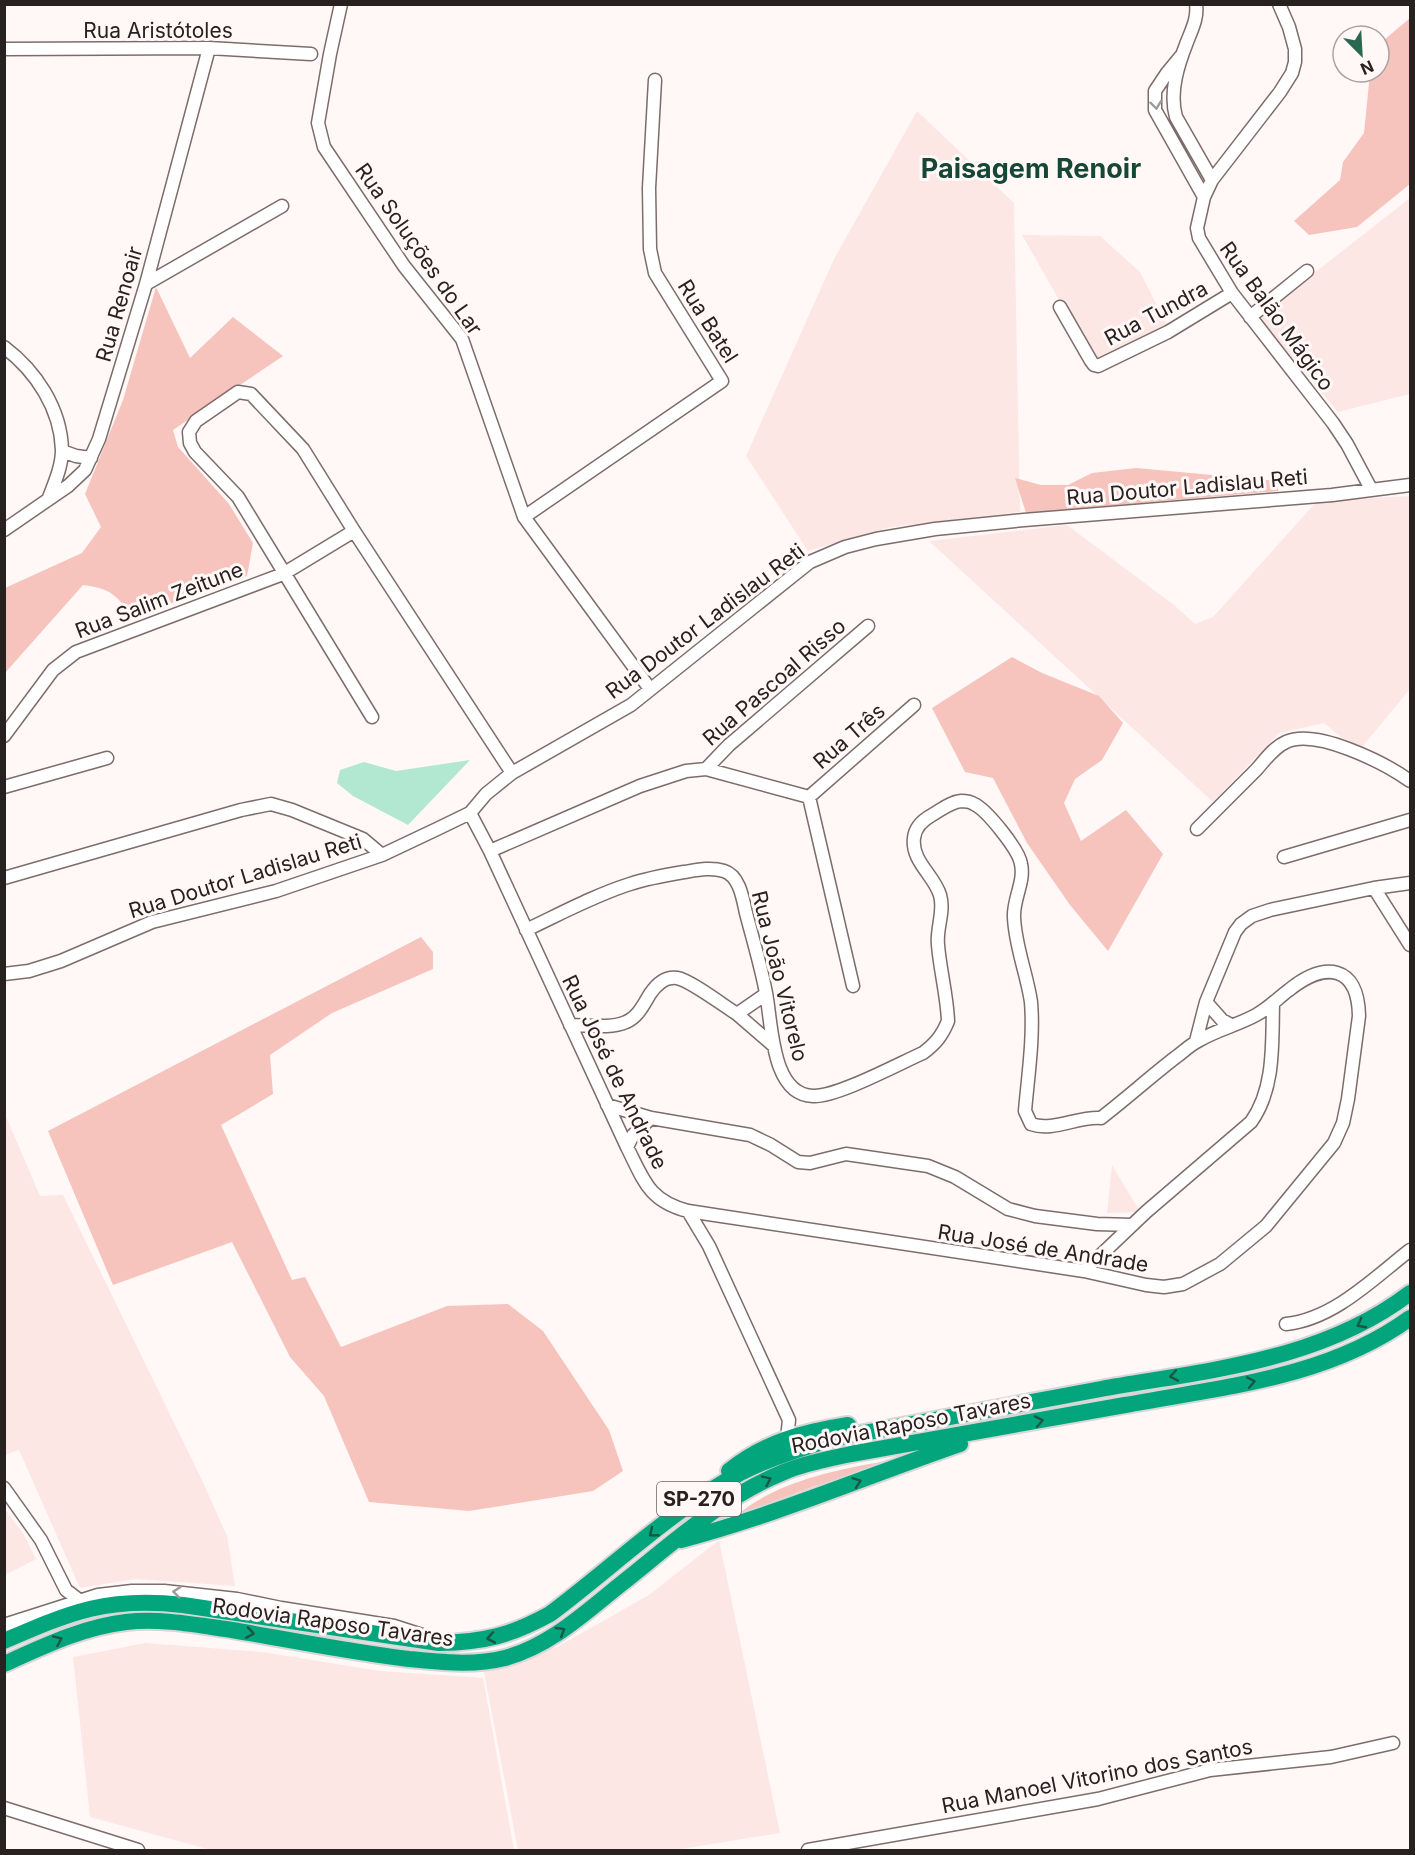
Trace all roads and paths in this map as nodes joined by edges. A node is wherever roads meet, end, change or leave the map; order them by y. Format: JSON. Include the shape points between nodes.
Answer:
{"nodes":[{"id":1,"x":341,"y":4,"type":"edge"},
{"id":2,"x":1196,"y":4,"type":"edge"},
{"id":3,"x":1279,"y":4,"type":"edge"},
{"id":4,"x":209,"y":48,"type":"junction"},
{"id":5,"x":4,"y":49,"type":"edge"},
{"id":6,"x":311,"y":54,"type":"dead end"},
{"id":7,"x":1182,"y":56,"type":"junction"},
{"id":8,"x":655,"y":80,"type":"dead end"},
{"id":9,"x":1212,"y":180,"type":"junction"},
{"id":10,"x":1204,"y":197,"type":"junction"},
{"id":11,"x":282,"y":206,"type":"dead end"},
{"id":12,"x":1307,"y":271,"type":"dead end"},
{"id":13,"x":146,"y":284,"type":"junction"},
{"id":14,"x":1232,"y":293,"type":"junction"},
{"id":15,"x":1060,"y":307,"type":"dead end"},
{"id":16,"x":1250,"y":316,"type":"junction"},
{"id":17,"x":4,"y":347,"type":"edge"},
{"id":18,"x":62,"y":451,"type":"junction"},
{"id":19,"x":91,"y":458,"type":"junction"},
{"id":20,"x":1410,"y":485,"type":"edge"},
{"id":21,"x":1371,"y":489,"type":"junction"},
{"id":22,"x":48,"y":500,"type":"junction"},
{"id":23,"x":524,"y":517,"type":"junction"},
{"id":24,"x":4,"y":530,"type":"edge"},
{"id":25,"x":354,"y":531,"type":"junction"},
{"id":26,"x":283,"y":574,"type":"junction"},
{"id":27,"x":868,"y":626,"type":"dead end"},
{"id":28,"x":650,"y":689,"type":"junction"},
{"id":29,"x":914,"y":705,"type":"dead end"},
{"id":30,"x":372,"y":717,"type":"dead end"},
{"id":31,"x":4,"y":736,"type":"edge"},
{"id":32,"x":107,"y":758,"type":"dead end"},
{"id":33,"x":706,"y":769,"type":"junction"},
{"id":34,"x":512,"y":773,"type":"junction"},
{"id":35,"x":1410,"y":781,"type":"edge"},
{"id":36,"x":4,"y":787,"type":"edge"},
{"id":37,"x":809,"y":796,"type":"junction"},
{"id":38,"x":470,"y":813,"type":"junction"},
{"id":39,"x":1410,"y":820,"type":"edge"},
{"id":40,"x":1197,"y":829,"type":"dead end"},
{"id":41,"x":490,"y":851,"type":"junction"},
{"id":42,"x":382,"y":855,"type":"junction"},
{"id":43,"x":1284,"y":857,"type":"dead end"},
{"id":44,"x":4,"y":878,"type":"edge"},
{"id":45,"x":1410,"y":883,"type":"edge"},
{"id":46,"x":1374,"y":888,"type":"junction"},
{"id":47,"x":526,"y":930,"type":"junction"},
{"id":48,"x":1410,"y":945,"type":"edge"},
{"id":49,"x":4,"y":974,"type":"edge"},
{"id":50,"x":853,"y":986,"type":"dead end"},
{"id":51,"x":766,"y":994,"type":"junction"},
{"id":52,"x":1206,"y":1002,"type":"junction"},
{"id":53,"x":1273,"y":1004,"type":"junction"},
{"id":54,"x":737,"y":1014,"type":"junction"},
{"id":55,"x":570,"y":1025,"type":"junction"},
{"id":56,"x":1231,"y":1025,"type":"junction"},
{"id":57,"x":1196,"y":1041,"type":"junction"},
{"id":58,"x":774,"y":1046,"type":"junction"},
{"id":59,"x":607,"y":1105,"type":"junction"},
{"id":60,"x":651,"y":1118,"type":"junction"},
{"id":61,"x":1101,"y":1118,"type":"joint"},
{"id":62,"x":627,"y":1147,"type":"junction"},
{"id":63,"x":688,"y":1211,"type":"junction"},
{"id":64,"x":1132,"y":1226,"type":"junction"},
{"id":65,"x":1410,"y":1250,"type":"edge"},
{"id":66,"x":1084,"y":1271,"type":"junction"},
{"id":67,"x":1410,"y":1293,"type":"edge"},
{"id":68,"x":1410,"y":1318,"type":"edge"},
{"id":69,"x":1286,"y":1324,"type":"dead end"},
{"id":70,"x":960,"y":1414,"type":"junction"},
{"id":71,"x":789,"y":1420,"type":"junction"},
{"id":72,"x":1012,"y":1426,"type":"junction"},
{"id":73,"x":816,"y":1430,"type":"junction"},
{"id":74,"x":787,"y":1438,"type":"junction"},
{"id":75,"x":4,"y":1488,"type":"edge"},
{"id":76,"x":680,"y":1511,"type":"junction"},
{"id":77,"x":673,"y":1542,"type":"junction"},
{"id":78,"x":66,"y":1590,"type":"junction"},
{"id":79,"x":79,"y":1600,"type":"junction"},
{"id":80,"x":59,"y":1606,"type":"junction"},
{"id":81,"x":4,"y":1625,"type":"edge"},
{"id":82,"x":4,"y":1641,"type":"edge"},
{"id":83,"x":439,"y":1642,"type":"junction"},
{"id":84,"x":9,"y":1663,"type":"edge"},
{"id":85,"x":1393,"y":1743,"type":"dead end"},
{"id":86,"x":4,"y":1808,"type":"edge"},
{"id":87,"x":138,"y":1851,"type":"edge"},
{"id":88,"x":808,"y":1851,"type":"edge"}],
"edges":[{"from":1,"to":23,"type":"street","name":"Rua Soluções do Lar","via":[[318,123],[324,147],[404,266],[462,339]]},
{"from":2,"to":7,"type":"street","via":[[1195,22]]},
{"from":3,"to":9,"type":"street","name":"Rua Balão Mágico","via":[[1294,49],[1292,73]]},
{"from":4,"to":5,"type":"street","name":"Rua Aristótoles"},
{"from":4,"to":6,"type":"street","name":"Rua Aristótoles"},
{"from":4,"to":13,"type":"street","name":"Rua Renoair"},
{"from":7,"to":9,"type":"street","via":[[1174,88],[1176,117]]},
{"from":7,"to":10,"type":"street","one_way":true,"via":[[1155,91],[1155,110]]},
{"from":8,"to":23,"type":"street","name":"Rua Batel","via":[[649,188],[651,261],[722,381]]},
{"from":9,"to":10,"type":"street","name":"Rua Balão Mágico"},
{"from":10,"to":14,"type":"street","name":"Rua Balão Mágico","via":[[1197,228],[1199,238]]},
{"from":11,"to":13,"type":"street"},
{"from":12,"to":16,"type":"street"},
{"from":13,"to":19,"type":"street","name":"Rua Renoair"},
{"from":14,"to":15,"type":"street","name":"Rua Tundra","via":[[1168,332],[1098,366],[1091,361]]},
{"from":14,"to":16,"type":"street","name":"Rua Balão Mágico"},
{"from":16,"to":21,"type":"street","name":"Rua Balão Mágico","via":[[1333,423]]},
{"from":17,"to":18,"type":"street","via":[[35,377],[46,395],[55,415]]},
{"from":18,"to":19,"type":"street"},
{"from":18,"to":22,"type":"street"},
{"from":19,"to":22,"type":"street","name":"Rua Renoair","via":[[85,470]]},
{"from":20,"to":21,"type":"street","name":"Rua Doutor Ladislau Reti"},
{"from":21,"to":28,"type":"street","name":"Rua Doutor Ladislau Reti","via":[[935,529],[845,547],[810,562]]},
{"from":22,"to":24,"type":"street","name":"Rua Renoair"},
{"from":23,"to":28,"type":"street","name":"Rua Soluções do Lar"},
{"from":25,"to":26,"type":"street","name":"Rua Salim Zeitune"},
{"from":25,"to":26,"type":"street","via":[[303,449],[251,394],[238,392],[196,421],[189,432],[190,443],[238,497]]},
{"from":25,"to":34,"type":"street"},
{"from":26,"to":30,"type":"street"},
{"from":26,"to":31,"type":"street","name":"Rua Salim Zeitune","via":[[76,652],[53,670]]},
{"from":27,"to":33,"type":"street","name":"Rua Pascoal Risso"},
{"from":28,"to":34,"type":"street","name":"Rua Doutor Ladislau Reti","via":[[632,705]]},
{"from":29,"to":37,"type":"street","name":"Rua Três"},
{"from":32,"to":36,"type":"street"},
{"from":33,"to":37,"type":"street","name":"Rua Pascoal Risso"},
{"from":33,"to":41,"type":"street","name":"Rua Pascoal Risso","via":[[649,782]]},
{"from":34,"to":38,"type":"street","name":"Rua Doutor Ladislau Reti"},
{"from":35,"to":40,"type":"street","via":[[1369,757],[1299,737],[1280,745]]},
{"from":37,"to":50,"type":"street"},
{"from":38,"to":41,"type":"street","name":"Rua José de Andrade"},
{"from":38,"to":42,"type":"street","name":"Rua Doutor Ladislau Reti"},
{"from":39,"to":43,"type":"street"},
{"from":41,"to":47,"type":"street","name":"Rua José de Andrade"},
{"from":42,"to":44,"type":"street","via":[[363,839],[271,804]]},
{"from":42,"to":49,"type":"street","name":"Rua Doutor Ladislau Reti","via":[[276,891],[152,922],[61,961]]},
{"from":45,"to":46,"type":"street"},
{"from":46,"to":48,"type":"street"},
{"from":46,"to":52,"type":"street","via":[[1252,916],[1235,932]]},
{"from":47,"to":51,"type":"street","name":"Rua João Vitorelo","via":[[628,884],[705,869],[722,870],[729,873],[740,889]]},
{"from":47,"to":55,"type":"street","name":"Rua José de Andrade"},
{"from":51,"to":54,"type":"street"},
{"from":51,"to":58,"type":"street","name":"Rua João Vitorelo"},
{"from":52,"to":56,"type":"street"},
{"from":52,"to":57,"type":"street"},
{"from":53,"to":56,"type":"street","name":"Rua José de Andrade"},
{"from":53,"to":64,"type":"street","via":[[1272,1048],[1259,1110],[1251,1122]]},
{"from":53,"to":66,"type":"street","name":"Rua José de Andrade","via":[[1310,977],[1330,972],[1341,973],[1355,988],[1359,1002],[1357,1036],[1344,1115],[1334,1143],[1266,1226],[1200,1276],[1164,1287]]},
{"from":54,"to":55,"type":"street","via":[[677,978],[658,983],[635,1016],[626,1022]]},
{"from":54,"to":58,"type":"street"},
{"from":55,"to":59,"type":"street","name":"Rua José de Andrade"},
{"from":56,"to":57,"type":"street","name":"Rua José de Andrade"},
{"from":57,"to":61,"type":"street","name":"Rua José de Andrade"},
{"from":58,"to":61,"type":"street","name":"Rua João Vitorelo","via":[[791,1086],[797,1093],[815,1097],[837,1092],[935,1044],[948,1022],[938,944],[942,907],[935,885],[916,856],[914,837],[924,820],[952,803],[973,803],[1014,848],[1022,866],[1014,920],[1031,1004],[1027,1118],[1037,1126]]},
{"from":59,"to":60,"type":"street"},
{"from":59,"to":62,"type":"street","name":"Rua José de Andrade"},
{"from":60,"to":62,"type":"street","via":[[633,1135]]},
{"from":60,"to":64,"type":"street","via":[[750,1135],[798,1162],[846,1154],[928,1166],[955,1177],[1008,1209]]},
{"from":62,"to":63,"type":"street","name":"Rua José de Andrade","via":[[658,1199]]},
{"from":63,"to":66,"type":"street","name":"Rua José de Andrade"},
{"from":63,"to":71,"type":"street","via":[[709,1246]]},
{"from":64,"to":66,"type":"street"},
{"from":65,"to":69,"type":"street","via":[[1331,1308],[1312,1318]]},
{"from":67,"to":70,"type":"highway","name":"Rodovia Raposo Tavares","number":"SP-270","one_way":true,"via":[[1362,1324],[1295,1352]]},
{"from":72,"to":68,"type":"highway","name":"Rodovia Raposo Tavares","number":"SP-270","one_way":true,"via":[[1298,1371],[1367,1345]]},
{"from":70,"to":73,"type":"highway","via":[[903,1417]]},
{"from":70,"to":76,"type":"highway","name":"Rodovia Raposo Tavares","number":"SP-270","via":[[801,1448],[742,1473]]},
{"from":71,"to":73,"type":"street"},
{"from":71,"to":74,"type":"street"},
{"from":77,"to":72,"type":"highway","one_way":true,"via":[[802,1502]]},
{"from":77,"to":72,"type":"highway","name":"Rodovia Raposo Tavares","number":"SP-270","one_way":true,"via":[[728,1501],[784,1472],[851,1454]]},
{"from":73,"to":74,"type":"highway"},
{"from":74,"to":76,"type":"highway","via":[[750,1455]]},
{"from":75,"to":78,"type":"street","via":[[41,1539]]},
{"from":76,"to":83,"type":"highway","name":"Rodovia Raposo Tavares","number":"SP-270","one_way":true,"via":[[573,1597],[527,1627],[500,1637]]},
{"from":84,"to":77,"type":"highway","name":"Rodovia Raposo Tavares","number":"SP-270","one_way":true,"via":[[71,1635],[129,1622],[189,1623],[370,1654],[480,1662],[532,1648],[568,1627]]},
{"from":78,"to":79,"type":"street"},
{"from":78,"to":80,"type":"street"},
{"from":79,"to":80,"type":"street"},
{"from":83,"to":79,"type":"street","one_way":true,"via":[[394,1626],[237,1599],[147,1591]]},
{"from":80,"to":81,"type":"street"},
{"from":82,"to":83,"type":"highway","name":"Rodovia Raposo Tavares","number":"SP-270","via":[[82,1610],[141,1602]]},
{"from":85,"to":88,"type":"street","name":"Rua Manoel Vitorino dos Santos","via":[[1330,1757],[1210,1770],[1098,1799]]},
{"from":86,"to":87,"type":"street"}]}
